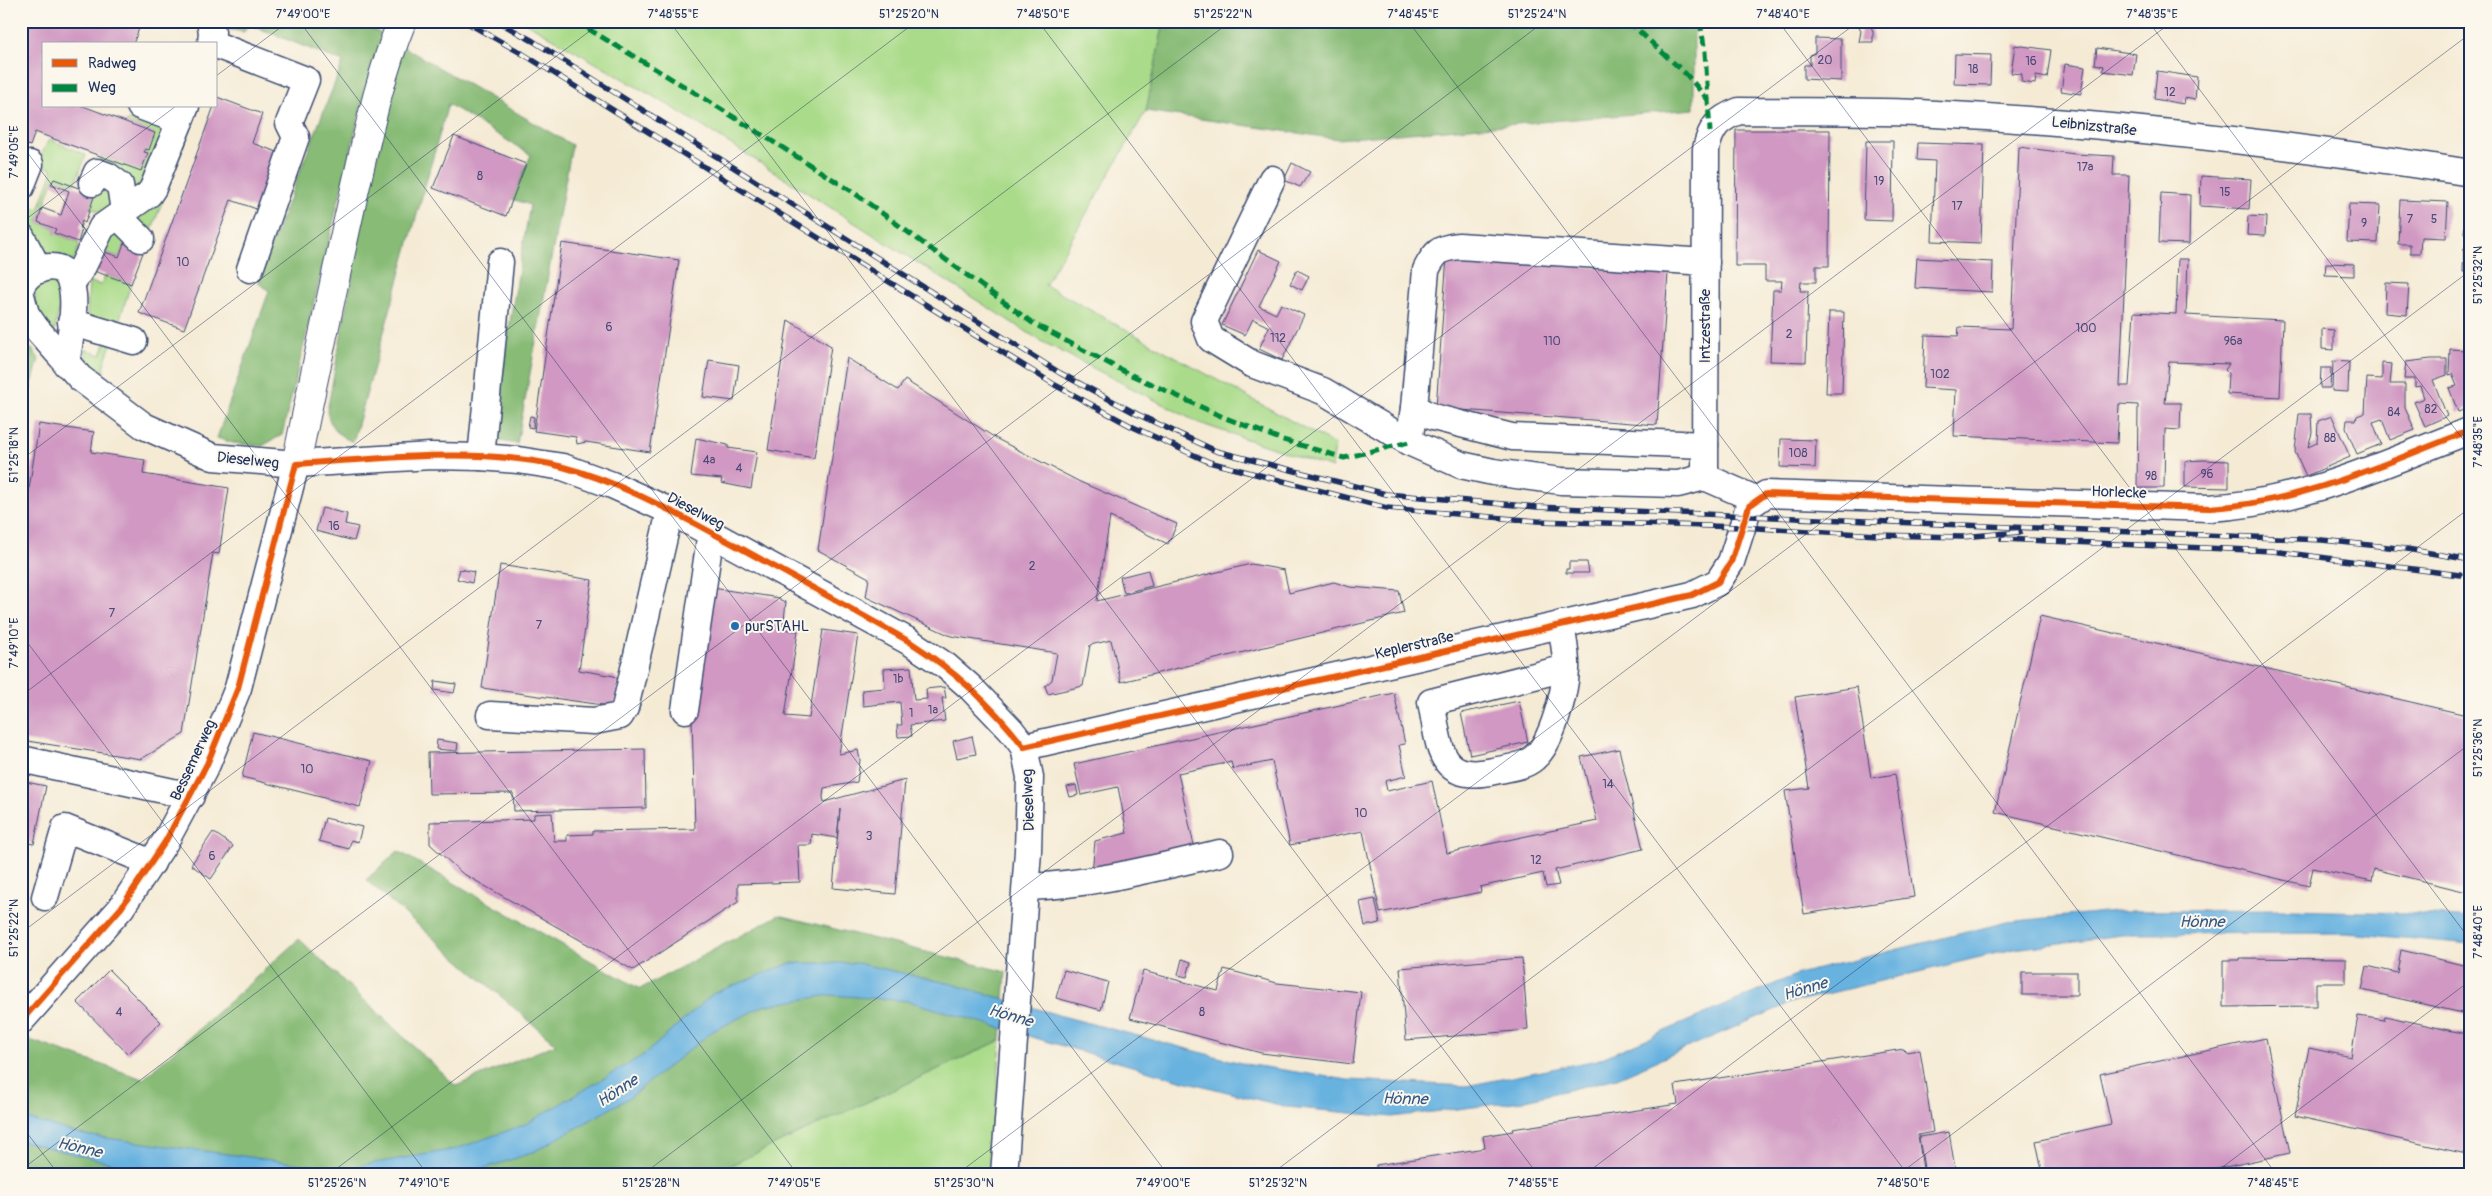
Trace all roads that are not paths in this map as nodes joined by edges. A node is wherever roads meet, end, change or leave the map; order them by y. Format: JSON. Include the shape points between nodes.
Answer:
{"nodes":[{"id":1,"x":210,"y":21,"type":"edge"},
{"id":2,"x":402,"y":21,"type":"edge"},
{"id":3,"x":211,"y":42,"type":"edge"},
{"id":4,"x":218,"y":47,"type":"edge"},
{"id":5,"x":151,"y":108,"type":"edge"},
{"id":6,"x":183,"y":114,"type":"edge"},
{"id":7,"x":1718,"y":122,"type":"joint"},
{"id":8,"x":2471,"y":173,"type":"edge"},
{"id":9,"x":1272,"y":179,"type":"dead end"},
{"id":10,"x":92,"y":183,"type":"dead end"},
{"id":11,"x":121,"y":214,"type":"junction"},
{"id":12,"x":21,"y":236,"type":"edge"},
{"id":13,"x":141,"y":239,"type":"dead end"},
{"id":14,"x":500,"y":262,"type":"dead end"},
{"id":15,"x":1706,"y":262,"type":"junction"},
{"id":16,"x":250,"y":269,"type":"dead end"},
{"id":17,"x":30,"y":278,"type":"edge"},
{"id":18,"x":72,"y":283,"type":"junction"},
{"id":19,"x":21,"y":295,"type":"edge"},
{"id":20,"x":71,"y":322,"type":"junction"},
{"id":21,"x":28,"y":333,"type":"edge"},
{"id":22,"x":134,"y":341,"type":"dead end"},
{"id":23,"x":66,"y":364,"type":"junction"},
{"id":24,"x":1414,"y":408,"type":"junction"},
{"id":25,"x":2471,"y":430,"type":"edge"},
{"id":26,"x":1409,"y":442,"type":"junction"},
{"id":27,"x":1705,"y":445,"type":"junction"},
{"id":28,"x":481,"y":457,"type":"junction"},
{"id":29,"x":296,"y":464,"type":"junction"},
{"id":30,"x":1705,"y":477,"type":"junction"},
{"id":31,"x":1755,"y":499,"type":"junction"},
{"id":32,"x":670,"y":510,"type":"junction"},
{"id":33,"x":710,"y":532,"type":"junction"},
{"id":34,"x":1561,"y":624,"type":"junction"},
{"id":35,"x":1566,"y":668,"type":"junction"},
{"id":36,"x":685,"y":710,"type":"dead end"},
{"id":37,"x":490,"y":715,"type":"dead end"},
{"id":38,"x":1024,"y":747,"type":"junction"},
{"id":39,"x":21,"y":759,"type":"edge"},
{"id":40,"x":191,"y":796,"type":"junction"},
{"id":41,"x":1220,"y":853,"type":"dead end"},
{"id":42,"x":152,"y":863,"type":"junction"},
{"id":43,"x":1026,"y":887,"type":"junction"},
{"id":44,"x":45,"y":897,"type":"dead end"},
{"id":45,"x":21,"y":1020,"type":"edge"},
{"id":46,"x":1004,"y":1175,"type":"edge"}],
"edges":[{"from":1,"to":3,"type":"street"},
{"from":2,"to":29,"type":"main road","via":[[378,96],[331,294]]},
{"from":4,"to":16,"type":"street","via":[[306,80],[289,123],[296,137]]},
{"from":5,"to":6,"type":"street"},
{"from":6,"to":11,"type":"street","via":[[153,188]]},
{"from":7,"to":8,"type":"street","name":"Leibnizstraße","via":[[1739,111],[1933,114],[2049,121],[2371,158]]},
{"from":7,"to":15,"type":"street","name":"Intzestraße","via":[[1710,132],[1706,149]]},
{"from":9,"to":26,"type":"street","via":[[1204,321],[1212,339],[1252,364],[1323,392]]},
{"from":10,"to":11,"type":"street","via":[[97,172],[120,185]]},
{"from":11,"to":13,"type":"street"},
{"from":11,"to":18,"type":"street","via":[[97,234]]},
{"from":12,"to":17,"type":"street"},
{"from":14,"to":28,"type":"street"},
{"from":15,"to":24,"type":"street","via":[[1459,246],[1442,248],[1426,270]]},
{"from":15,"to":27,"type":"street","name":"Intzestraße"},
{"from":17,"to":18,"type":"street","via":[[55,268]]},
{"from":18,"to":20,"type":"street","via":[[75,300]]},
{"from":19,"to":21,"type":"street","name":"Dieselweg"},
{"from":20,"to":22,"type":"street"},
{"from":20,"to":23,"type":"street"},
{"from":21,"to":23,"type":"street","name":"Dieselweg"},
{"from":23,"to":29,"type":"street","name":"Dieselweg","via":[[144,426],[178,442],[213,457]]},
{"from":24,"to":26,"type":"street"},
{"from":24,"to":27,"type":"street","via":[[1433,417],[1512,437]]},
{"from":25,"to":31,"type":"street","name":"Horlecke","via":[[2342,480],[2289,497],[2242,506],[2200,508],[1766,494]]},
{"from":26,"to":30,"type":"street","via":[[1461,465],[1561,481],[1678,484]]},
{"from":27,"to":30,"type":"street","name":"Intzestraße"},
{"from":28,"to":29,"type":"street","name":"Dieselweg","via":[[431,456]]},
{"from":28,"to":32,"type":"street","name":"Dieselweg","via":[[563,467]]},
{"from":29,"to":40,"type":"street","name":"Bessemerweg","via":[[238,688]]},
{"from":30,"to":31,"type":"street"},
{"from":31,"to":34,"type":"street","name":"Keplerstraße","via":[[1745,515],[1731,562],[1718,582],[1692,595]]},
{"from":32,"to":33,"type":"street","name":"Dieselweg"},
{"from":32,"to":37,"type":"street","via":[[625,708],[620,716],[594,721]]},
{"from":33,"to":36,"type":"street"},
{"from":33,"to":38,"type":"street","name":"Dieselweg","via":[[895,633],[946,666],[995,712]]},
{"from":34,"to":35,"type":"street"},
{"from":34,"to":38,"type":"street","name":"Keplerstraße"},
{"from":35,"to":35,"type":"street","via":[[1554,722],[1543,748],[1533,759],[1474,776],[1460,773],[1449,765],[1441,750],[1431,702]]},
{"from":38,"to":43,"type":"street","name":"Dieselweg","via":[[1030,778]]},
{"from":39,"to":40,"type":"street"},
{"from":40,"to":42,"type":"street","name":"Bessemerweg"},
{"from":41,"to":43,"type":"street","via":[[1112,879],[1065,886]]},
{"from":42,"to":44,"type":"street","via":[[65,828]]},
{"from":42,"to":45,"type":"street","name":"Bessemerweg","via":[[100,933]]},
{"from":43,"to":46,"type":"street","name":"Dieselweg"}]}
